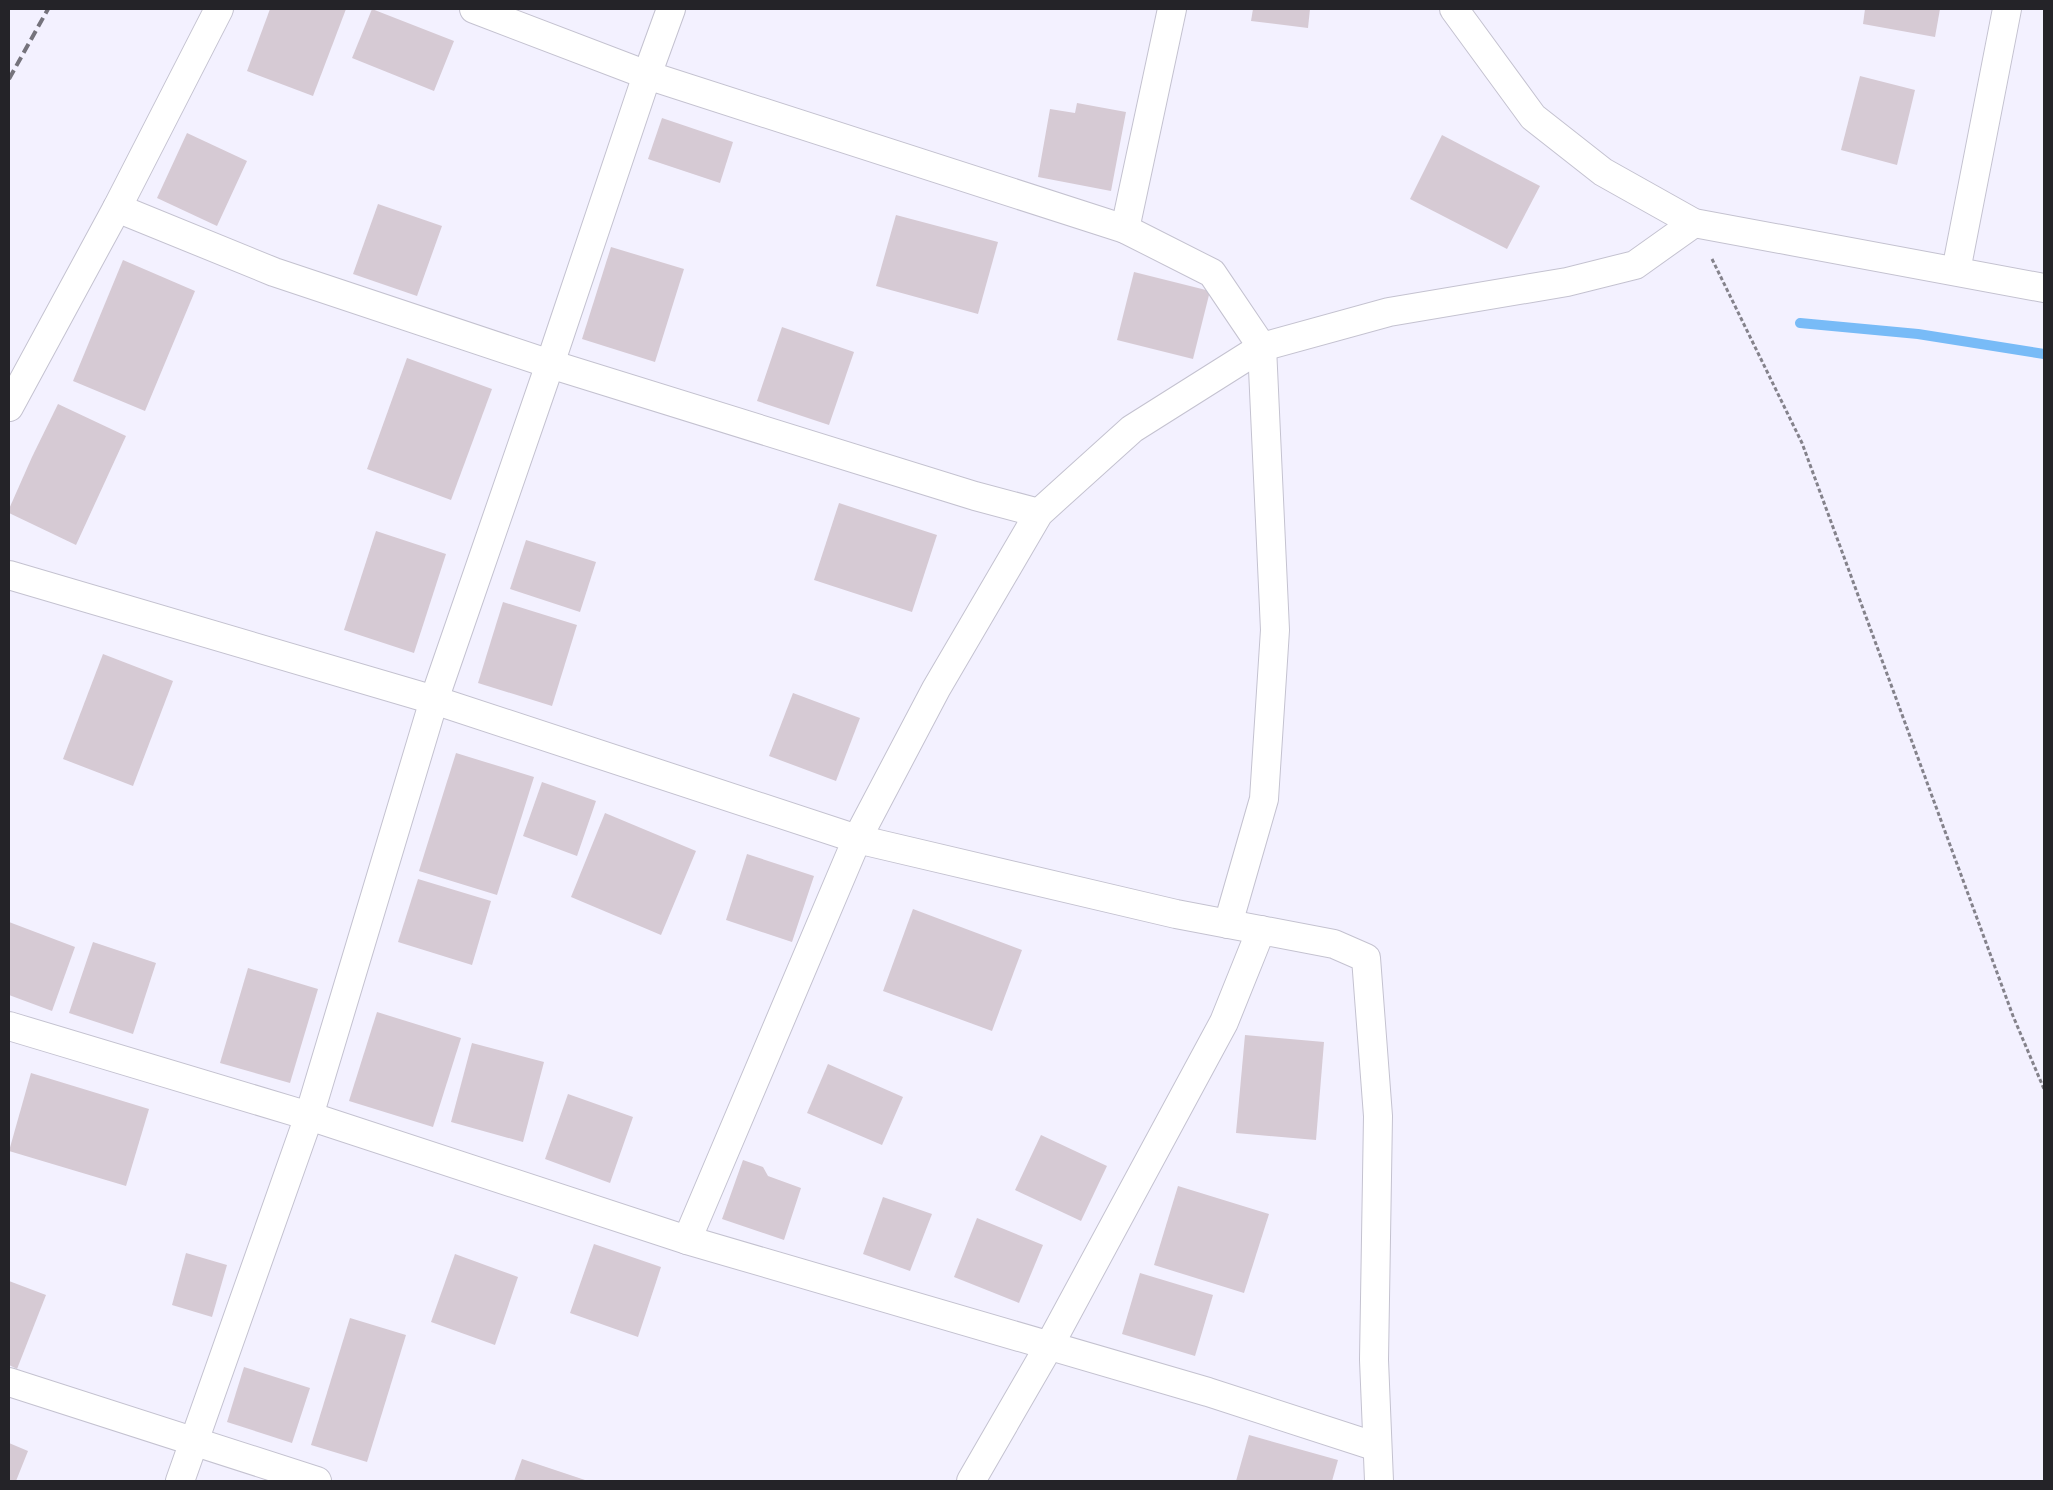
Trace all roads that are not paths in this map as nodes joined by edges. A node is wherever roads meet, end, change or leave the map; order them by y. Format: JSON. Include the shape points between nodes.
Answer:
{"nodes":[{"id":1,"x":219,"y":9,"type":"edge"},
{"id":2,"x":474,"y":9,"type":"edge"},
{"id":3,"x":671,"y":9,"type":"edge"},
{"id":4,"x":1172,"y":9,"type":"edge"},
{"id":5,"x":1454,"y":9,"type":"edge"},
{"id":6,"x":2007,"y":9,"type":"edge"},
{"id":7,"x":647,"y":75,"type":"junction"},
{"id":8,"x":117,"y":208,"type":"junction"},
{"id":9,"x":1694,"y":223,"type":"junction"},
{"id":10,"x":1125,"y":229,"type":"junction"},
{"id":11,"x":1956,"y":270,"type":"junction"},
{"id":12,"x":2044,"y":288,"type":"edge"},
{"id":13,"x":1262,"y":347,"type":"junction"},
{"id":14,"x":550,"y":364,"type":"junction"},
{"id":15,"x":9,"y":407,"type":"edge"},
{"id":16,"x":1038,"y":513,"type":"junction"},
{"id":17,"x":9,"y":576,"type":"edge"},
{"id":18,"x":434,"y":700,"type":"junction"},
{"id":19,"x":857,"y":839,"type":"junction"},
{"id":20,"x":1228,"y":924,"type":"junction"},
{"id":21,"x":1261,"y":930,"type":"junction"},
{"id":22,"x":9,"y":1026,"type":"edge"},
{"id":23,"x":309,"y":1116,"type":"junction"},
{"id":24,"x":686,"y":1240,"type":"junction"},
{"id":25,"x":1050,"y":1346,"type":"junction"},
{"id":26,"x":9,"y":1382,"type":"edge"},
{"id":27,"x":194,"y":1442,"type":"junction"},
{"id":28,"x":1377,"y":1447,"type":"junction"},
{"id":29,"x":180,"y":1481,"type":"edge"},
{"id":30,"x":317,"y":1481,"type":"edge"},
{"id":31,"x":971,"y":1481,"type":"edge"},
{"id":32,"x":1379,"y":1481,"type":"edge"}],
"edges":[{"from":1,"to":8,"type":"street"},
{"from":2,"to":7,"type":"street"},
{"from":3,"to":7,"type":"street"},
{"from":4,"to":10,"type":"street"},
{"from":5,"to":9,"type":"street","via":[[1533,117],[1603,172]]},
{"from":6,"to":11,"type":"street"},
{"from":7,"to":10,"type":"street"},
{"from":7,"to":14,"type":"street"},
{"from":8,"to":14,"type":"street","via":[[274,272]]},
{"from":8,"to":15,"type":"street"},
{"from":9,"to":11,"type":"street"},
{"from":9,"to":13,"type":"street","via":[[1635,265],[1567,282],[1390,312]]},
{"from":10,"to":13,"type":"street","via":[[1212,273]]},
{"from":11,"to":12,"type":"street"},
{"from":13,"to":16,"type":"street","via":[[1132,429]]},
{"from":13,"to":20,"type":"street","via":[[1275,630],[1264,799]]},
{"from":14,"to":16,"type":"street"},
{"from":14,"to":18,"type":"street"},
{"from":16,"to":19,"type":"street","via":[[936,689]]},
{"from":17,"to":18,"type":"street"},
{"from":18,"to":19,"type":"street"},
{"from":18,"to":23,"type":"street"},
{"from":19,"to":20,"type":"street"},
{"from":19,"to":24,"type":"street"},
{"from":20,"to":21,"type":"street"},
{"from":21,"to":25,"type":"street","via":[[1224,1022]]},
{"from":21,"to":28,"type":"street","via":[[1334,944],[1366,958],[1378,1116],[1374,1360]]},
{"from":22,"to":23,"type":"street"},
{"from":23,"to":24,"type":"street"},
{"from":23,"to":27,"type":"street"},
{"from":24,"to":25,"type":"street"},
{"from":25,"to":28,"type":"street","via":[[1208,1392]]},
{"from":25,"to":31,"type":"street"},
{"from":26,"to":27,"type":"street"},
{"from":27,"to":29,"type":"street"},
{"from":27,"to":30,"type":"street"},
{"from":28,"to":32,"type":"street"}]}
